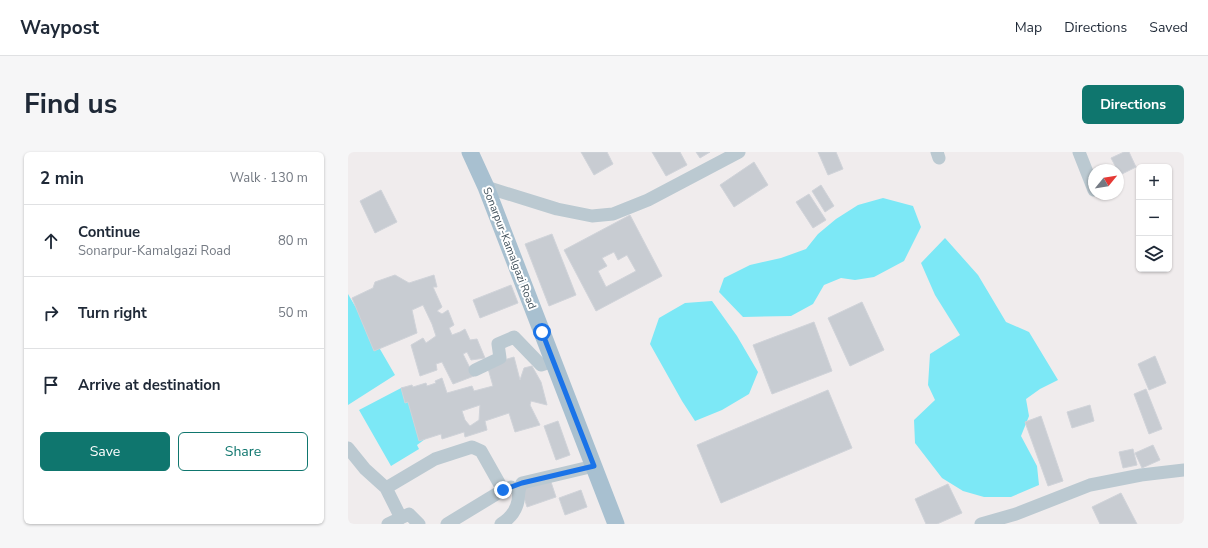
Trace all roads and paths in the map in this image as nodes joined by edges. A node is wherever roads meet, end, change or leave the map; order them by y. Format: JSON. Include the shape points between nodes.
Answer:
{"nodes":[{"id":1,"x":470,"y":152,"type":"edge"},
{"id":2,"x":739,"y":152,"type":"edge"},
{"id":3,"x":1079,"y":152,"type":"edge"},
{"id":4,"x":1088,"y":175,"type":"edge"},
{"id":5,"x":486,"y":187,"type":"junction"},
{"id":6,"x":554,"y":361,"type":"junction"},
{"id":7,"x":475,"y":370,"type":"dead end"},
{"id":8,"x":348,"y":448,"type":"edge"},
{"id":9,"x":594,"y":466,"type":"junction"},
{"id":10,"x":1184,"y":470,"type":"edge"},
{"id":11,"x":522,"y":483,"type":"junction"},
{"id":12,"x":386,"y":488,"type":"junction"},
{"id":13,"x":503,"y":490,"type":"junction"},
{"id":14,"x":401,"y":518,"type":"junction"},
{"id":15,"x":388,"y":524,"type":"edge"},
{"id":16,"x":419,"y":524,"type":"edge"},
{"id":17,"x":447,"y":524,"type":"edge"},
{"id":18,"x":501,"y":524,"type":"edge"},
{"id":19,"x":616,"y":524,"type":"edge"},
{"id":20,"x":981,"y":524,"type":"edge"}],
"edges":[{"from":1,"to":5,"type":"main road","name":"Sonarpur-Kamalgazi Road"},
{"from":2,"to":5,"type":"street","via":[[648,200],[613,214],[592,216],[557,209]]},
{"from":3,"to":4,"type":"street"},
{"from":5,"to":6,"type":"main road","name":"Sonarpur-Kamalgazi Road"},
{"from":6,"to":7,"type":"street","via":[[541,365],[514,337],[498,344],[500,358]]},
{"from":6,"to":9,"type":"main road","name":"Sonarpur-Kamalgazi Road"},
{"from":8,"to":12,"type":"street","via":[[365,469]]},
{"from":9,"to":11,"type":"street"},
{"from":9,"to":19,"type":"main road","name":"Sonarpur-Kamalgazi Road"},
{"from":10,"to":20,"type":"street","via":[[1141,474],[1090,485],[1016,514]]},
{"from":11,"to":13,"type":"street"},
{"from":11,"to":18,"type":"street","via":[[514,511]]},
{"from":12,"to":13,"type":"street","via":[[435,459],[472,447],[481,451]]},
{"from":12,"to":14,"type":"street"},
{"from":13,"to":17,"type":"street"},
{"from":14,"to":15,"type":"street"},
{"from":14,"to":16,"type":"street","via":[[409,514]]}]}
